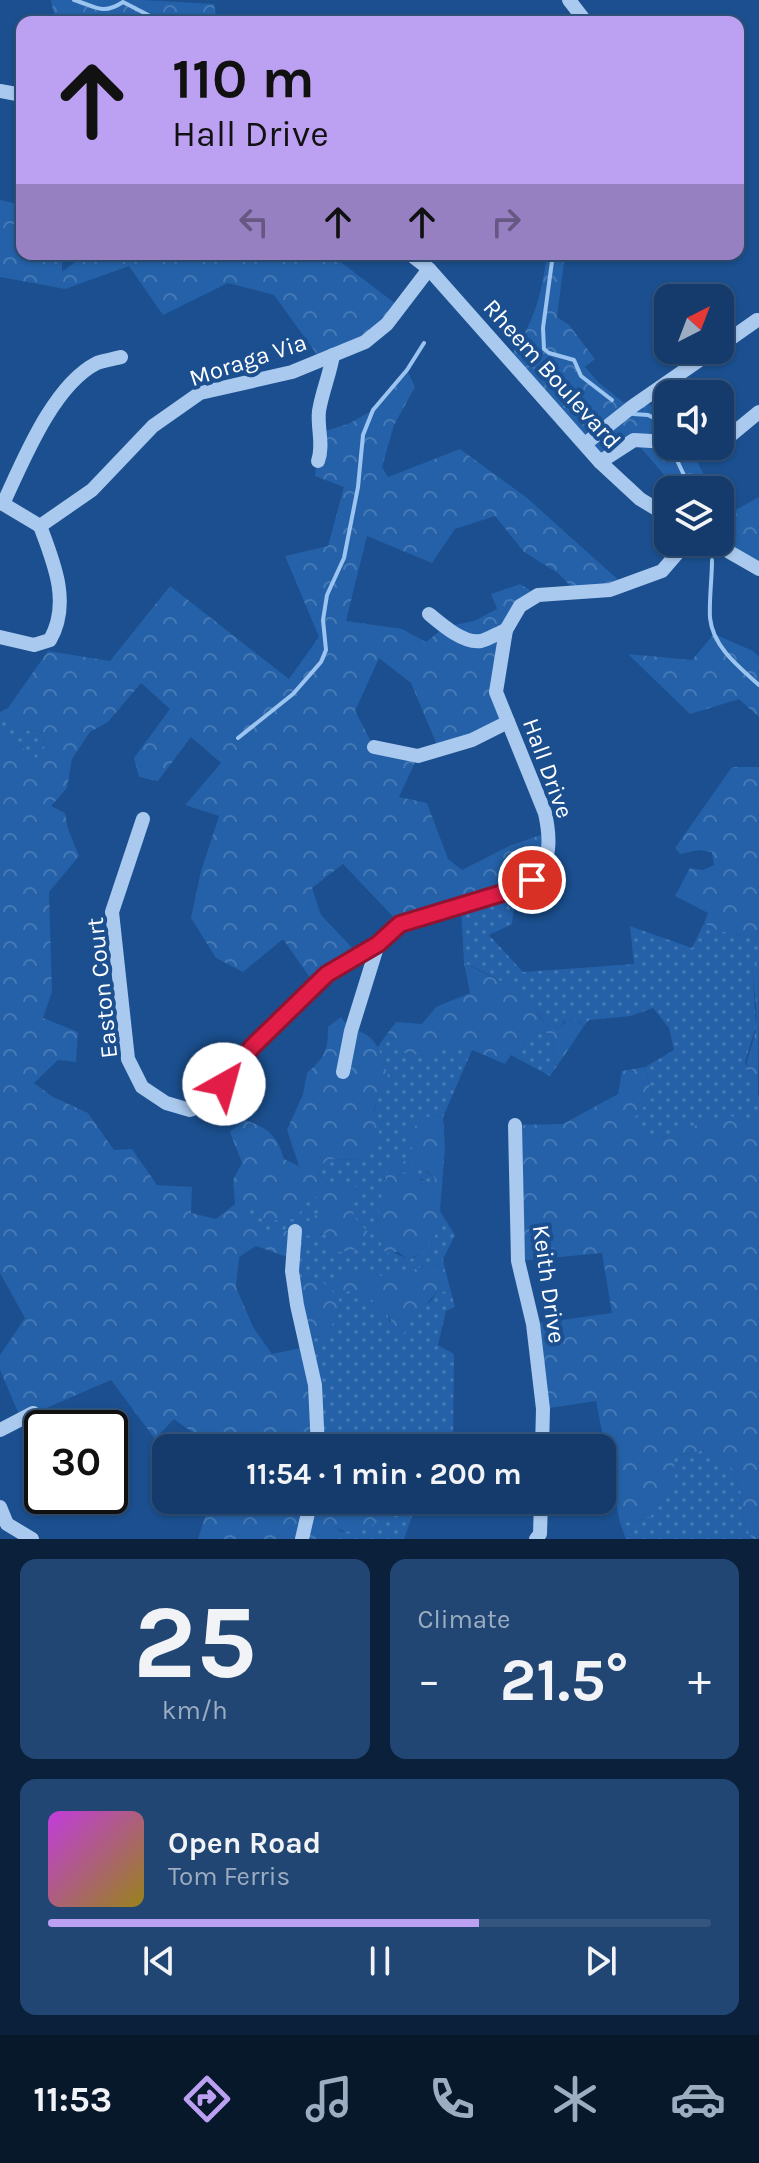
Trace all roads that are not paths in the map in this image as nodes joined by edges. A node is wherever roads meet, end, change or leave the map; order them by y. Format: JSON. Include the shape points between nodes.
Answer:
{"nodes":[{"id":1,"x":569,"y":0,"type":"edge"},
{"id":2,"x":581,"y":16,"type":"edge"},
{"id":3,"x":418,"y":260,"type":"edge"},
{"id":4,"x":429,"y":269,"type":"junction"},
{"id":5,"x":757,"y":320,"type":"dead end"},
{"id":6,"x":734,"y":336,"type":"edge"},
{"id":7,"x":333,"y":355,"type":"junction"},
{"id":8,"x":121,"y":357,"type":"dead end"},
{"id":9,"x":694,"y":364,"type":"edge"},
{"id":10,"x":759,"y":412,"type":"edge"},
{"id":11,"x":734,"y":433,"type":"edge"},
{"id":12,"x":654,"y":441,"type":"edge"},
{"id":13,"x":585,"y":444,"type":"junction"},
{"id":14,"x":318,"y":461,"type":"dead end"},
{"id":15,"x":600,"y":462,"type":"junction"},
{"id":16,"x":1,"y":503,"type":"edge"},
{"id":17,"x":654,"y":508,"type":"edge"},
{"id":18,"x":40,"y":526,"type":"junction"},
{"id":19,"x":734,"y":555,"type":"edge"},
{"id":20,"x":675,"y":556,"type":"edge"},
{"id":21,"x":759,"y":569,"type":"edge"},
{"id":22,"x":429,"y":614,"type":"dead end"},
{"id":23,"x":506,"y":630,"type":"junction"},
{"id":24,"x":0,"y":637,"type":"edge"},
{"id":25,"x":508,"y":722,"type":"junction"},
{"id":26,"x":374,"y":747,"type":"dead end"},
{"id":27,"x":143,"y":819,"type":"dead end"},
{"id":28,"x":378,"y":944,"type":"junction"},
{"id":29,"x":343,"y":1072,"type":"dead end"},
{"id":30,"x":515,"y":1125,"type":"dead end"},
{"id":31,"x":295,"y":1231,"type":"dead end"},
{"id":32,"x":24,"y":1418,"type":"edge"},
{"id":33,"x":0,"y":1430,"type":"edge"},
{"id":34,"x":317,"y":1434,"type":"edge"},
{"id":35,"x":542,"y":1434,"type":"edge"},
{"id":36,"x":0,"y":1507,"type":"edge"},
{"id":37,"x":308,"y":1514,"type":"edge"},
{"id":38,"x":541,"y":1514,"type":"edge"},
{"id":39,"x":4,"y":1532,"type":"edge"},
{"id":40,"x":540,"y":1537,"type":"edge"},
{"id":41,"x":32,"y":1539,"type":"edge"},
{"id":42,"x":302,"y":1539,"type":"edge"}],
"edges":[{"from":1,"to":2,"type":"street"},
{"from":3,"to":4,"type":"street","name":"Rheem Boulevard"},
{"from":4,"to":7,"type":"street","name":"Moraga Via","via":[[387,324],[365,342]]},
{"from":4,"to":13,"type":"street","name":"Rheem Boulevard"},
{"from":5,"to":6,"type":"street"},
{"from":7,"to":14,"type":"street","via":[[320,407]]},
{"from":7,"to":18,"type":"street","name":"Moraga Via","via":[[292,372],[200,393],[153,426],[92,490]]},
{"from":8,"to":16,"type":"street","via":[[98,362],[80,375],[42,421]]},
{"from":9,"to":13,"type":"street"},
{"from":10,"to":11,"type":"street"},
{"from":12,"to":15,"type":"street","via":[[634,440]]},
{"from":13,"to":15,"type":"street","name":"Rheem Boulevard"},
{"from":15,"to":17,"type":"street","name":"Rheem Boulevard"},
{"from":16,"to":18,"type":"street"},
{"from":18,"to":24,"type":"street","via":[[56,569],[57,627],[50,640],[34,645]]},
{"from":19,"to":21,"type":"street"},
{"from":20,"to":23,"type":"street","name":"Hall Drive","via":[[662,571],[610,590],[538,595],[520,606]]},
{"from":22,"to":23,"type":"street","via":[[468,639],[481,641]]},
{"from":23,"to":25,"type":"street","name":"Hall Drive","via":[[496,692]]},
{"from":25,"to":26,"type":"street","via":[[472,740],[418,756]]},
{"from":25,"to":28,"type":"street","name":"Hall Drive","via":[[545,813],[550,849],[544,865],[516,889],[400,924]]},
{"from":27,"to":28,"type":"street","name":"Easton Court","via":[[112,912],[128,1059],[142,1087],[166,1103],[190,1110],[209,1103],[288,1010],[327,974]]},
{"from":28,"to":29,"type":"street"},
{"from":30,"to":35,"type":"street","name":"Keith Drive","via":[[518,1261],[533,1324]]},
{"from":31,"to":34,"type":"street","via":[[292,1271],[315,1385]]},
{"from":32,"to":33,"type":"street"},
{"from":36,"to":39,"type":"street"},
{"from":37,"to":42,"type":"street"},
{"from":38,"to":40,"type":"street"},
{"from":39,"to":41,"type":"street"}]}
